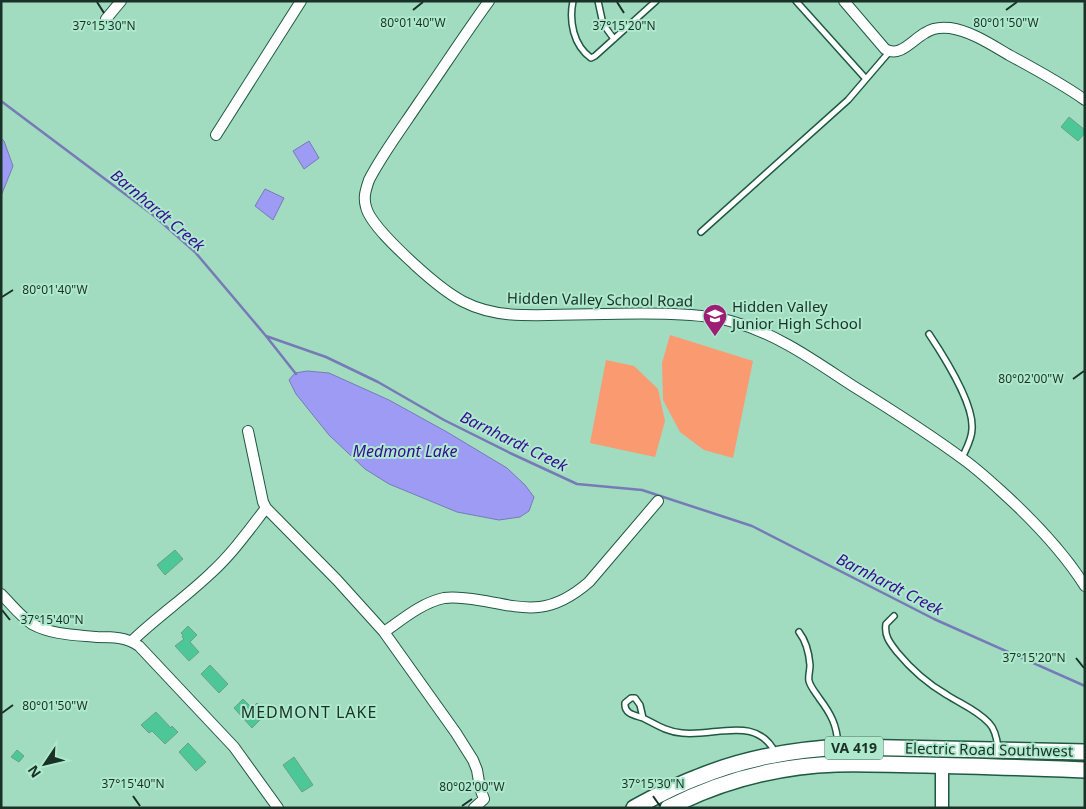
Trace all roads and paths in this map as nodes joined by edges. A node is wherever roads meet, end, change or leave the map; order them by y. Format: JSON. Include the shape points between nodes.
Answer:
{"nodes":[{"id":1,"x":121,"y":1,"type":"edge"},
{"id":2,"x":301,"y":1,"type":"edge"},
{"id":3,"x":489,"y":1,"type":"edge"},
{"id":4,"x":573,"y":1,"type":"edge"},
{"id":5,"x":598,"y":1,"type":"edge"},
{"id":6,"x":656,"y":1,"type":"edge"},
{"id":7,"x":796,"y":1,"type":"edge"},
{"id":8,"x":844,"y":1,"type":"edge"},
{"id":9,"x":106,"y":19,"type":"dead end"},
{"id":10,"x":614,"y":39,"type":"junction"},
{"id":11,"x":890,"y":51,"type":"junction"},
{"id":12,"x":866,"y":79,"type":"junction"},
{"id":13,"x":1085,"y":100,"type":"edge"},
{"id":14,"x":216,"y":135,"type":"dead end"},
{"id":15,"x":701,"y":232,"type":"dead end"},
{"id":16,"x":930,"y":334,"type":"dead end"},
{"id":17,"x":248,"y":430,"type":"dead end"},
{"id":18,"x":962,"y":458,"type":"junction"},
{"id":19,"x":658,"y":501,"type":"dead end"},
{"id":20,"x":266,"y":508,"type":"junction"},
{"id":21,"x":1085,"y":586,"type":"edge"},
{"id":22,"x":1,"y":594,"type":"edge"},
{"id":23,"x":894,"y":616,"type":"dead end"},
{"id":24,"x":384,"y":632,"type":"junction"},
{"id":25,"x":799,"y":632,"type":"dead end"},
{"id":26,"x":132,"y":641,"type":"junction"},
{"id":27,"x":642,"y":718,"type":"dead end"},
{"id":28,"x":838,"y":748,"type":"junction"},
{"id":29,"x":998,"y":750,"type":"junction"},
{"id":30,"x":1085,"y":752,"type":"edge"},
{"id":31,"x":776,"y":754,"type":"junction"},
{"id":32,"x":942,"y":766,"type":"junction"},
{"id":33,"x":1085,"y":770,"type":"edge"},
{"id":34,"x":278,"y":808,"type":"edge"},
{"id":35,"x":474,"y":808,"type":"edge"},
{"id":36,"x":634,"y":808,"type":"edge"},
{"id":37,"x":668,"y":808,"type":"edge"},
{"id":38,"x":942,"y":808,"type":"edge"}],
"edges":[{"from":1,"to":9,"type":"street"},
{"from":2,"to":14,"type":"street"},
{"from":3,"to":18,"type":"street","name":"Hidden Valley School Road","via":[[391,143],[364,195],[369,216],[376,227],[412,262],[450,295],[467,304],[499,313],[691,315],[723,319],[754,328],[804,354]]},
{"from":4,"to":10,"type":"lane","via":[[572,24],[576,41],[585,54],[591,58],[595,56]]},
{"from":5,"to":10,"type":"lane","via":[[603,24]]},
{"from":6,"to":10,"type":"lane"},
{"from":7,"to":12,"type":"lane"},
{"from":8,"to":11,"type":"street"},
{"from":11,"to":12,"type":"lane"},
{"from":11,"to":13,"type":"street","via":[[900,50],[934,29],[953,28],[980,38],[1063,84]]},
{"from":12,"to":15,"type":"lane","via":[[848,100]]},
{"from":16,"to":18,"type":"lane","via":[[963,393],[972,419],[970,440]]},
{"from":17,"to":20,"type":"street","via":[[261,498]]},
{"from":18,"to":21,"type":"street","name":"Hidden Valley School Road","via":[[1021,508],[1062,553]]},
{"from":19,"to":24,"type":"street","via":[[589,582],[563,600],[540,608],[445,598],[420,607]]},
{"from":20,"to":24,"type":"street"},
{"from":20,"to":26,"type":"street","via":[[212,572]]},
{"from":22,"to":26,"type":"street","via":[[32,624],[44,629]]},
{"from":23,"to":29,"type":"lane","via":[[885,627],[888,640],[918,674],[990,724],[998,739]]},
{"from":24,"to":35,"type":"street","via":[[473,760],[484,799]]},
{"from":25,"to":28,"type":"lane","via":[[808,653],[811,687],[835,723]]},
{"from":26,"to":34,"type":"street","via":[[234,747]]},
{"from":27,"to":31,"type":"lane","via":[[666,730],[684,734],[746,730],[769,742]]},
{"from":28,"to":29,"type":"main road","name":"Electric Road Southwest","number":"VA 419"},
{"from":28,"to":31,"type":"main road","name":"Electric Road Southwest","number":"VA 419"},
{"from":29,"to":30,"type":"main road","name":"Electric Road Southwest","number":"VA 419"},
{"from":31,"to":36,"type":"main road","name":"Electric Road Southwest","number":"VA 419","via":[[697,778]]},
{"from":32,"to":33,"type":"main road","name":"Electric Road Southwest","number":"VA 419"},
{"from":32,"to":37,"type":"main road","name":"Electric Road Southwest","number":"VA 419","via":[[836,764],[778,770],[730,782]]},
{"from":32,"to":38,"type":"street"}]}
